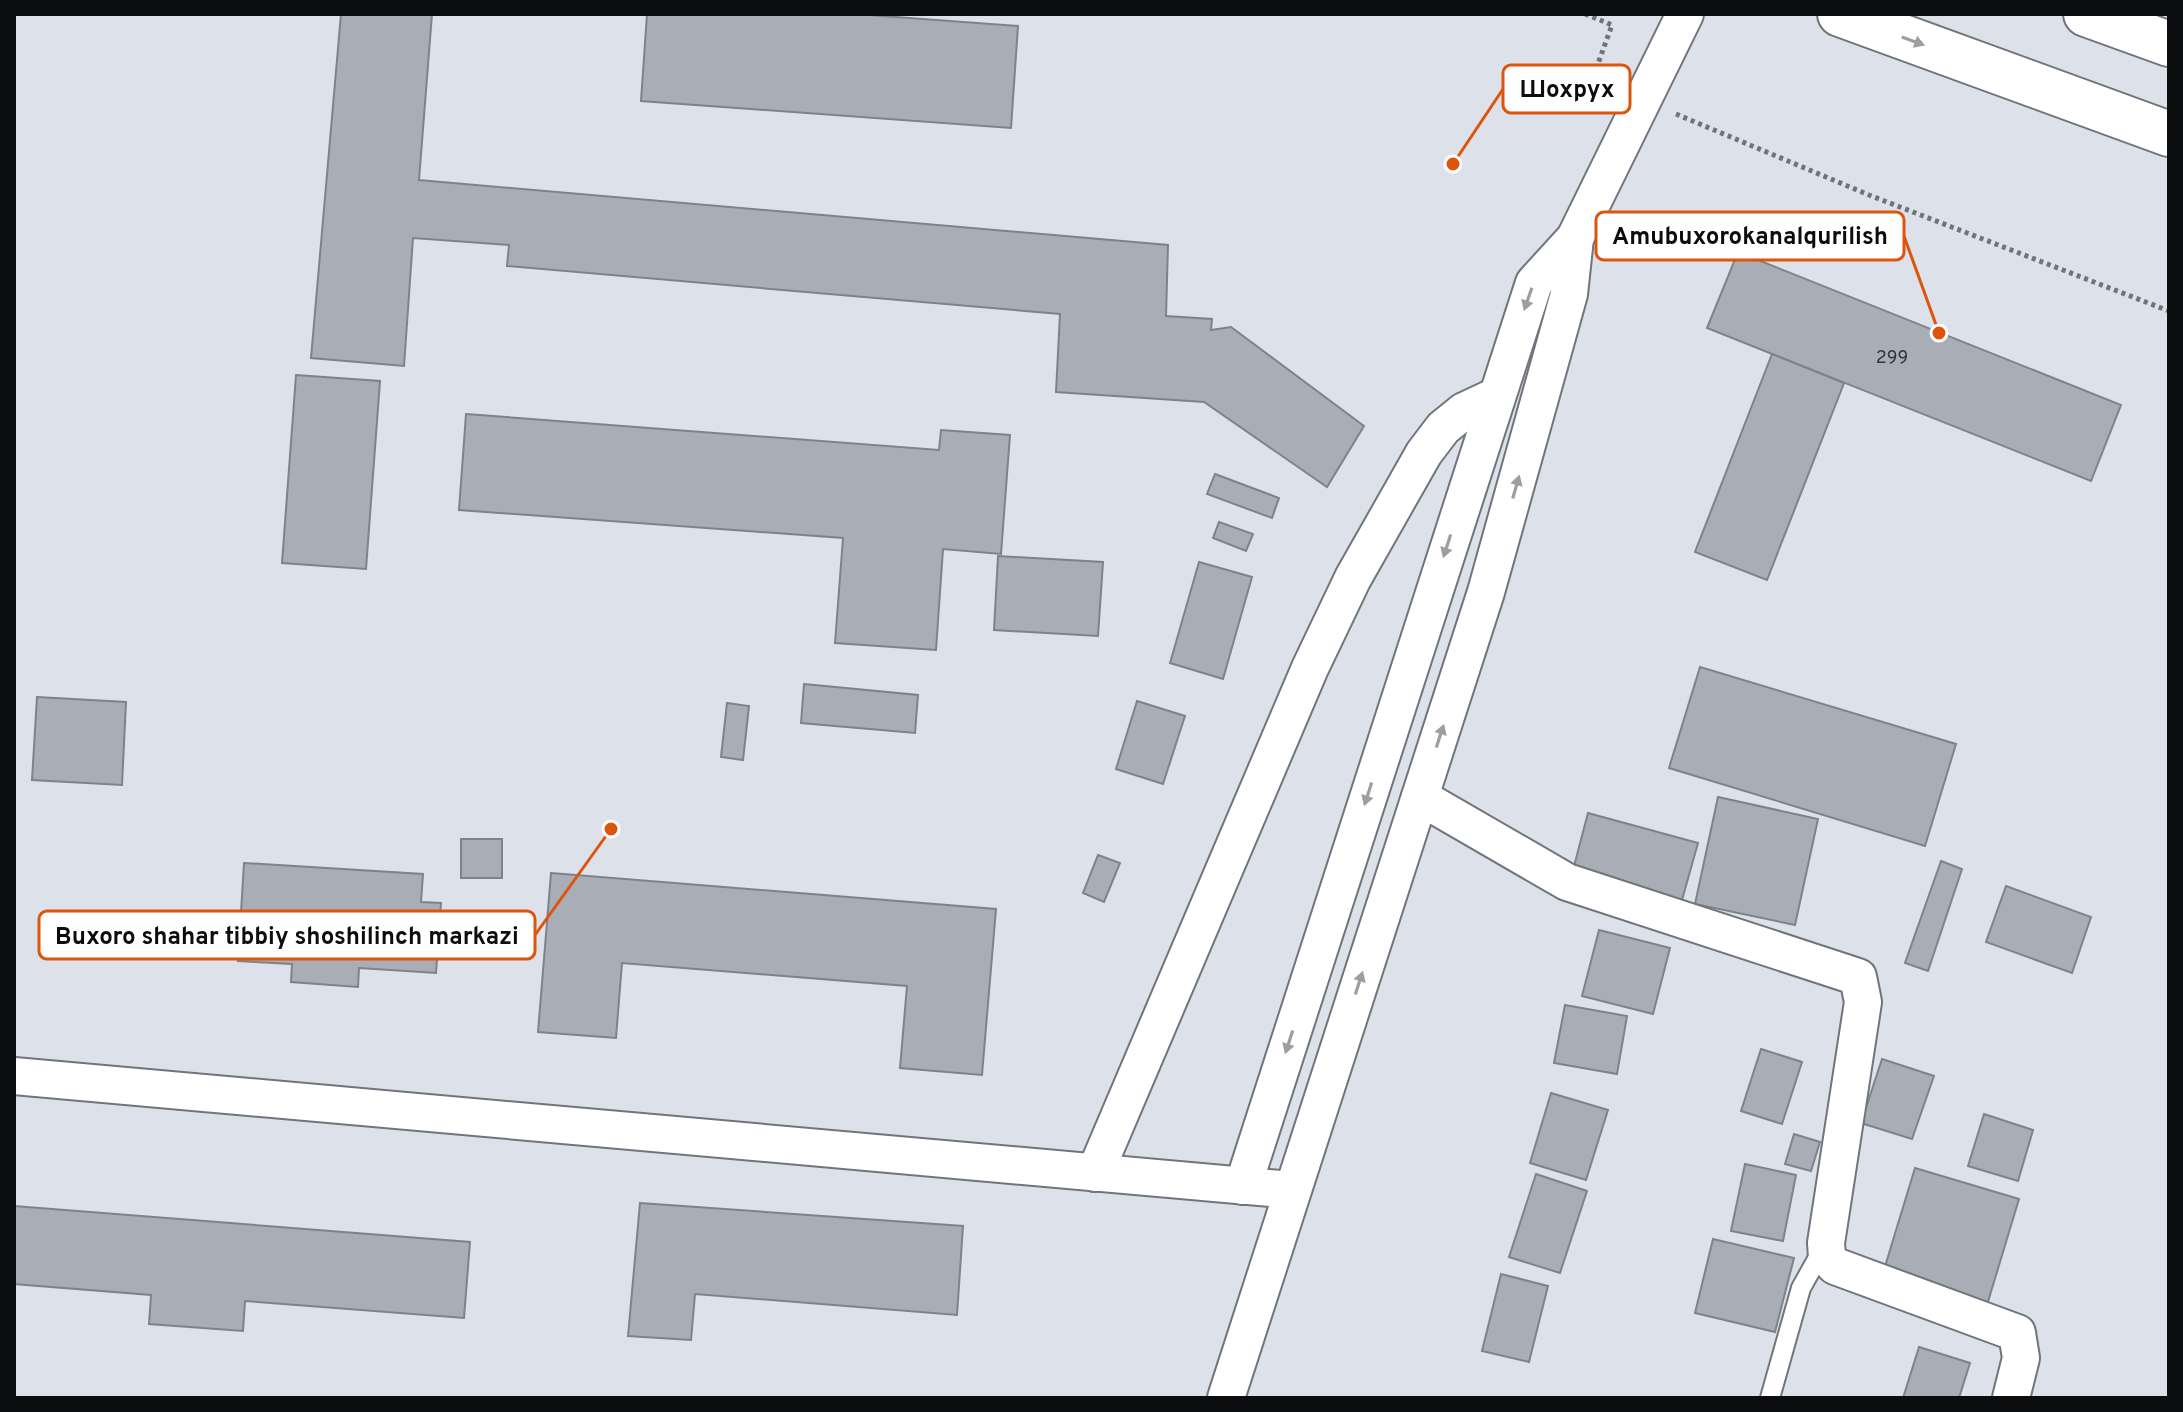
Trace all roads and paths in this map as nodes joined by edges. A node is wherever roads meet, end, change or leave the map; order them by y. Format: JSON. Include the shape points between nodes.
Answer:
{"nodes":[{"id":1,"x":1585,"y":14,"type":"edge"},
{"id":2,"x":1685,"y":14,"type":"edge"},
{"id":3,"x":1840,"y":14,"type":"edge"},
{"id":4,"x":2086,"y":14,"type":"edge"},
{"id":5,"x":1594,"y":15,"type":"edge"},
{"id":6,"x":2169,"y":44,"type":"edge"},
{"id":7,"x":1642,"y":99,"type":"junction"},
{"id":8,"x":2169,"y":134,"type":"edge"},
{"id":9,"x":1575,"y":238,"type":"junction"},
{"id":10,"x":2169,"y":311,"type":"edge"},
{"id":11,"x":1494,"y":397,"type":"junction"},
{"id":12,"x":1420,"y":797,"type":"junction"},
{"id":13,"x":14,"y":1076,"type":"edge"},
{"id":14,"x":1095,"y":1173,"type":"junction"},
{"id":15,"x":1243,"y":1186,"type":"junction"},
{"id":16,"x":1292,"y":1190,"type":"junction"},
{"id":17,"x":1826,"y":1243,"type":"junction"},
{"id":18,"x":1226,"y":1398,"type":"edge"},
{"id":19,"x":1770,"y":1398,"type":"edge"},
{"id":20,"x":2011,"y":1398,"type":"edge"}],
"edges":[{"from":1,"to":5,"type":"path"},
{"from":2,"to":7,"type":"street"},
{"from":3,"to":8,"type":"main road","one_way":true},
{"from":4,"to":6,"type":"main road"},
{"from":5,"to":7,"type":"path","via":[[1612,25],[1591,83]]},
{"from":7,"to":9,"type":"street"},
{"from":7,"to":10,"type":"path","via":[[1869,195]]},
{"from":9,"to":11,"type":"street","one_way":true,"via":[[1534,283]]},
{"from":12,"to":9,"type":"street","one_way":true,"via":[[1486,592],[1569,294]]},
{"from":11,"to":14,"type":"street","via":[[1443,428],[1353,578]]},
{"from":11,"to":15,"type":"street","one_way":true},
{"from":16,"to":12,"type":"street","one_way":true},
{"from":12,"to":17,"type":"street","via":[[1567,882],[1858,977],[1863,1002]]},
{"from":13,"to":14,"type":"street"},
{"from":14,"to":15,"type":"street"},
{"from":15,"to":16,"type":"street"},
{"from":16,"to":18,"type":"street"},
{"from":17,"to":19,"type":"lane","via":[[1801,1288]]},
{"from":17,"to":20,"type":"street","via":[[1827,1257],[1835,1266],[2017,1333],[2021,1358]]}]}
